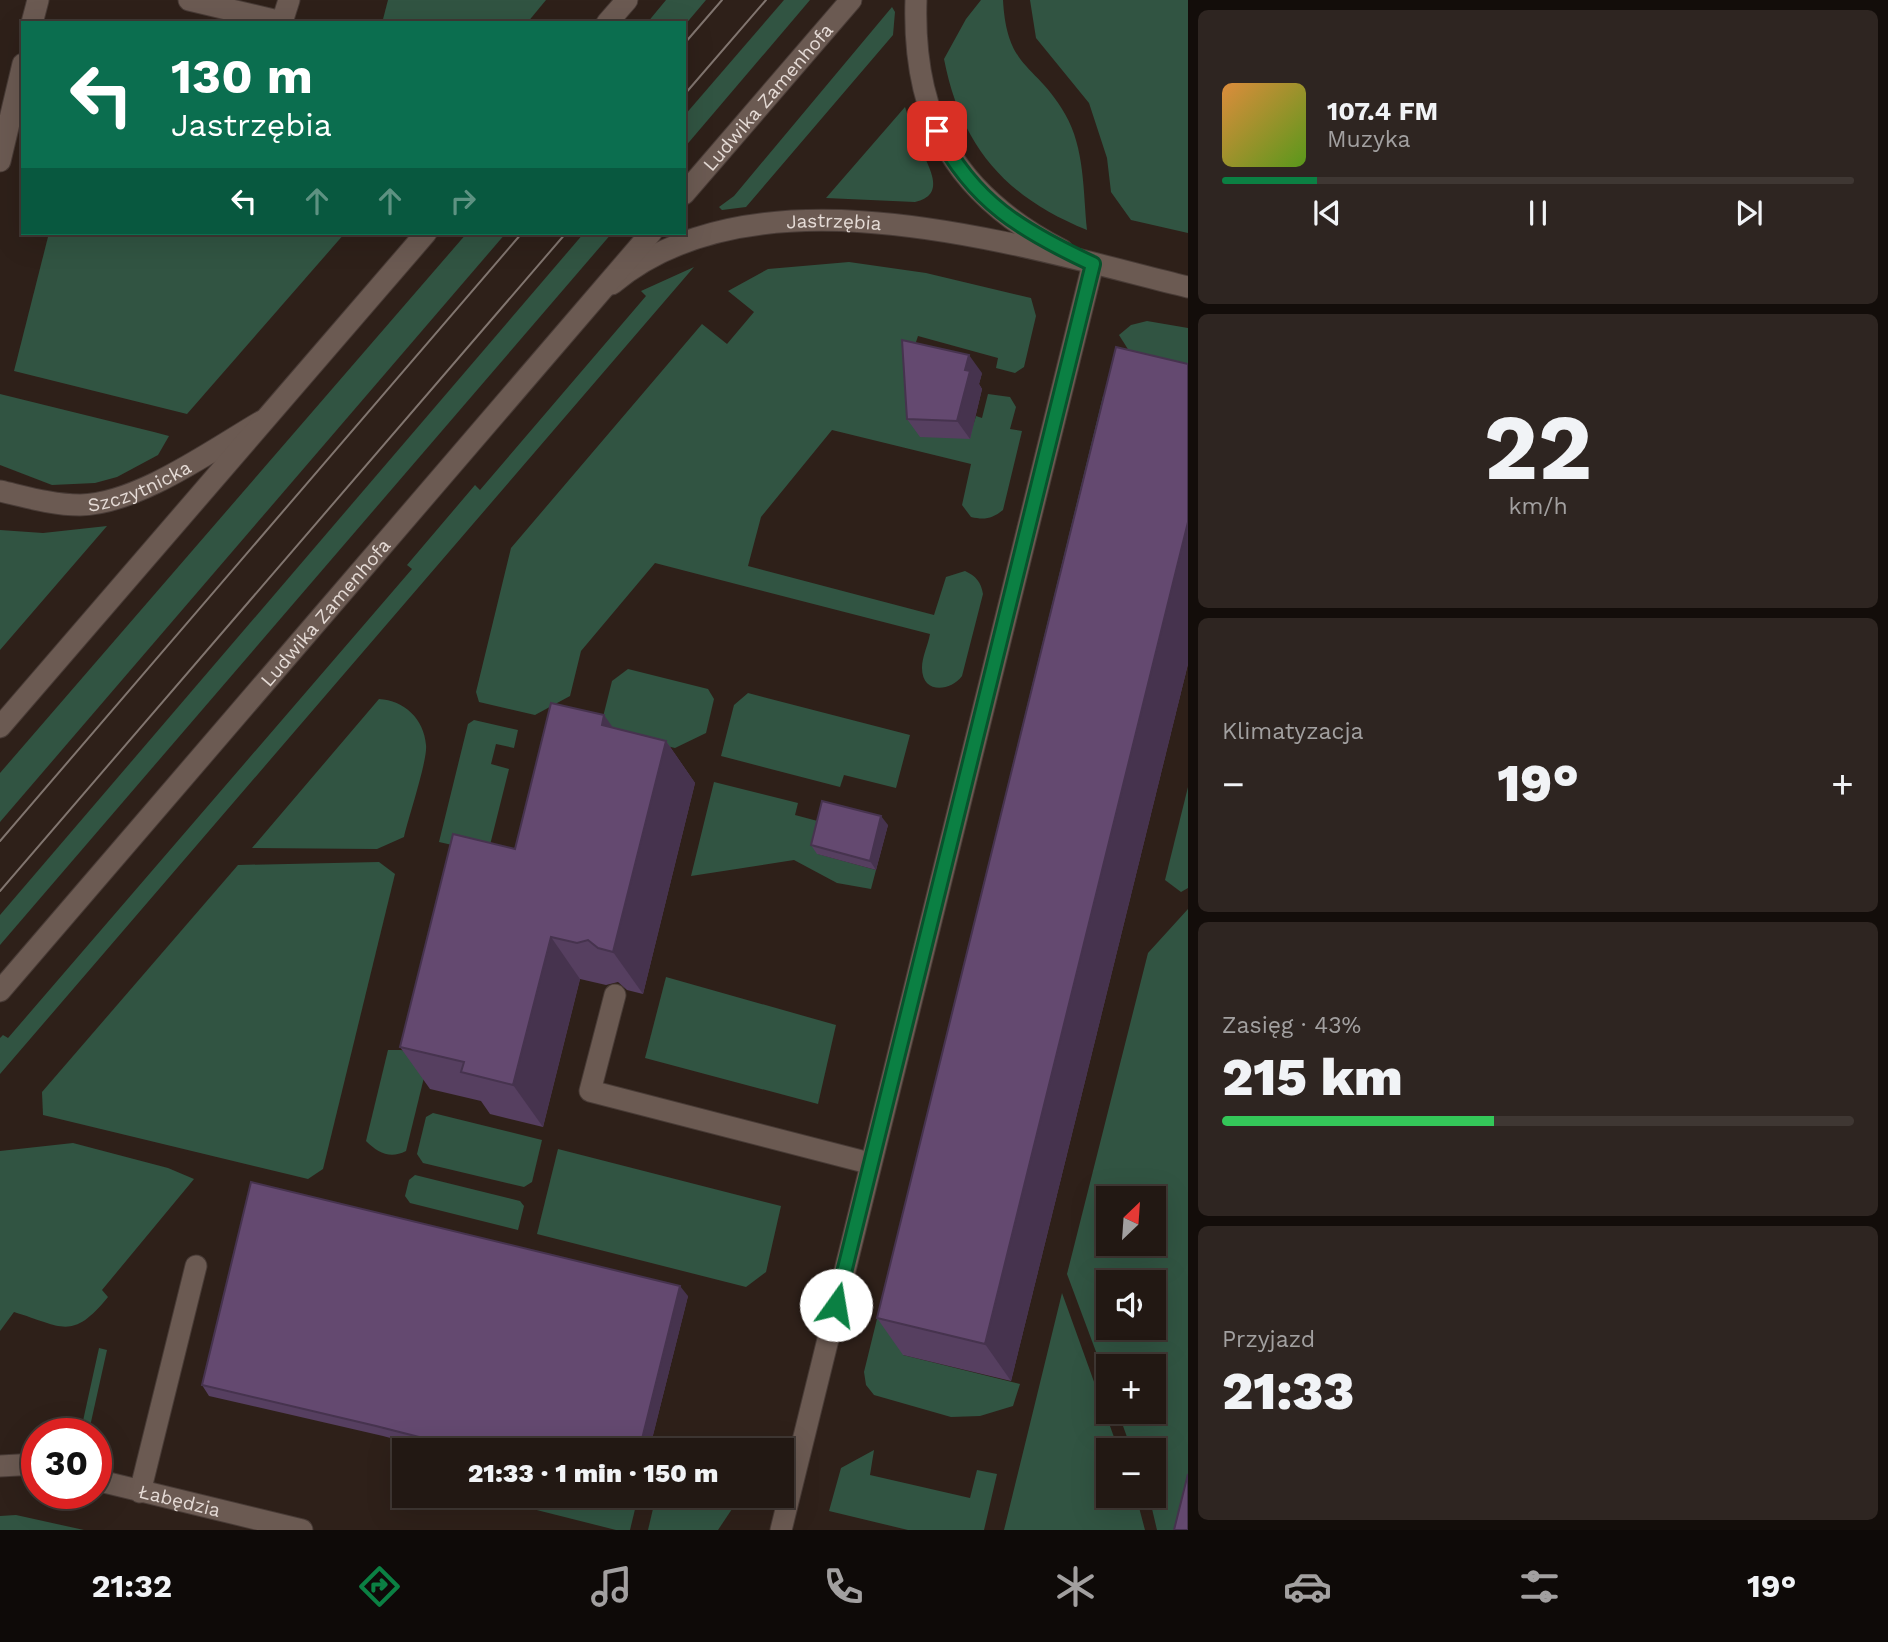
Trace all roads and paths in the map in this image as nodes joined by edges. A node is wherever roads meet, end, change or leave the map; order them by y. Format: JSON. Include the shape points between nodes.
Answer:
{"nodes":[{"id":1,"x":38,"y":0,"type":"edge"},
{"id":2,"x":189,"y":0,"type":"edge"},
{"id":3,"x":289,"y":0,"type":"edge"},
{"id":4,"x":627,"y":0,"type":"edge"},
{"id":5,"x":851,"y":0,"type":"edge"},
{"id":6,"x":916,"y":0,"type":"edge"},
{"id":7,"x":33,"y":21,"type":"edge"},
{"id":8,"x":278,"y":21,"type":"edge"},
{"id":9,"x":282,"y":21,"type":"edge"},
{"id":10,"x":609,"y":21,"type":"edge"},
{"id":11,"x":21,"y":72,"type":"edge"},
{"id":12,"x":0,"y":161,"type":"edge"},
{"id":13,"x":686,"y":192,"type":"edge"},
{"id":14,"x":424,"y":235,"type":"edge"},
{"id":15,"x":649,"y":235,"type":"edge"},
{"id":16,"x":1093,"y":264,"type":"junction"},
{"id":17,"x":1188,"y":287,"type":"edge"},
{"id":18,"x":592,"y":302,"type":"junction"},
{"id":19,"x":267,"y":419,"type":"junction"},
{"id":20,"x":0,"y":491,"type":"edge"},
{"id":21,"x":0,"y":727,"type":"edge"},
{"id":22,"x":0,"y":991,"type":"edge"},
{"id":23,"x":615,"y":995,"type":"edge"},
{"id":24,"x":869,"y":1163,"type":"junction"},
{"id":25,"x":196,"y":1266,"type":"dead end"},
{"id":26,"x":21,"y":1465,"type":"edge"},
{"id":27,"x":0,"y":1466,"type":"edge"},
{"id":28,"x":112,"y":1484,"type":"edge"},
{"id":29,"x":140,"y":1492,"type":"junction"},
{"id":30,"x":302,"y":1530,"type":"edge"},
{"id":31,"x":781,"y":1530,"type":"edge"}],
"edges":[{"from":1,"to":7,"type":"street"},
{"from":2,"to":8,"type":"street"},
{"from":3,"to":9,"type":"street"},
{"from":4,"to":10,"type":"street"},
{"from":5,"to":13,"type":"street","name":"Ludwika Zamenhofa"},
{"from":6,"to":16,"type":"street","name":"Jastrzębia","via":[[925,93],[952,158],[1007,219]]},
{"from":11,"to":12,"type":"street"},
{"from":14,"to":19,"type":"street"},
{"from":15,"to":18,"type":"street","name":"Ludwika Zamenhofa"},
{"from":16,"to":17,"type":"street","name":"Jastrzębia"},
{"from":16,"to":18,"type":"street","name":"Jastrzębia","via":[[907,225],[845,220],[782,222],[729,230],[674,248],[628,272]]},
{"from":16,"to":24,"type":"street"},
{"from":18,"to":22,"type":"street","name":"Ludwika Zamenhofa"},
{"from":19,"to":20,"type":"street","name":"Szczytnicka","via":[[136,492],[104,503],[52,503]]},
{"from":19,"to":21,"type":"street"},
{"from":23,"to":24,"type":"street","via":[[590,1091]]},
{"from":24,"to":31,"type":"street"},
{"from":25,"to":29,"type":"street"},
{"from":26,"to":27,"type":"street"},
{"from":28,"to":29,"type":"street","name":"Łabędzia"},
{"from":29,"to":30,"type":"street","name":"Łabędzia"}]}
